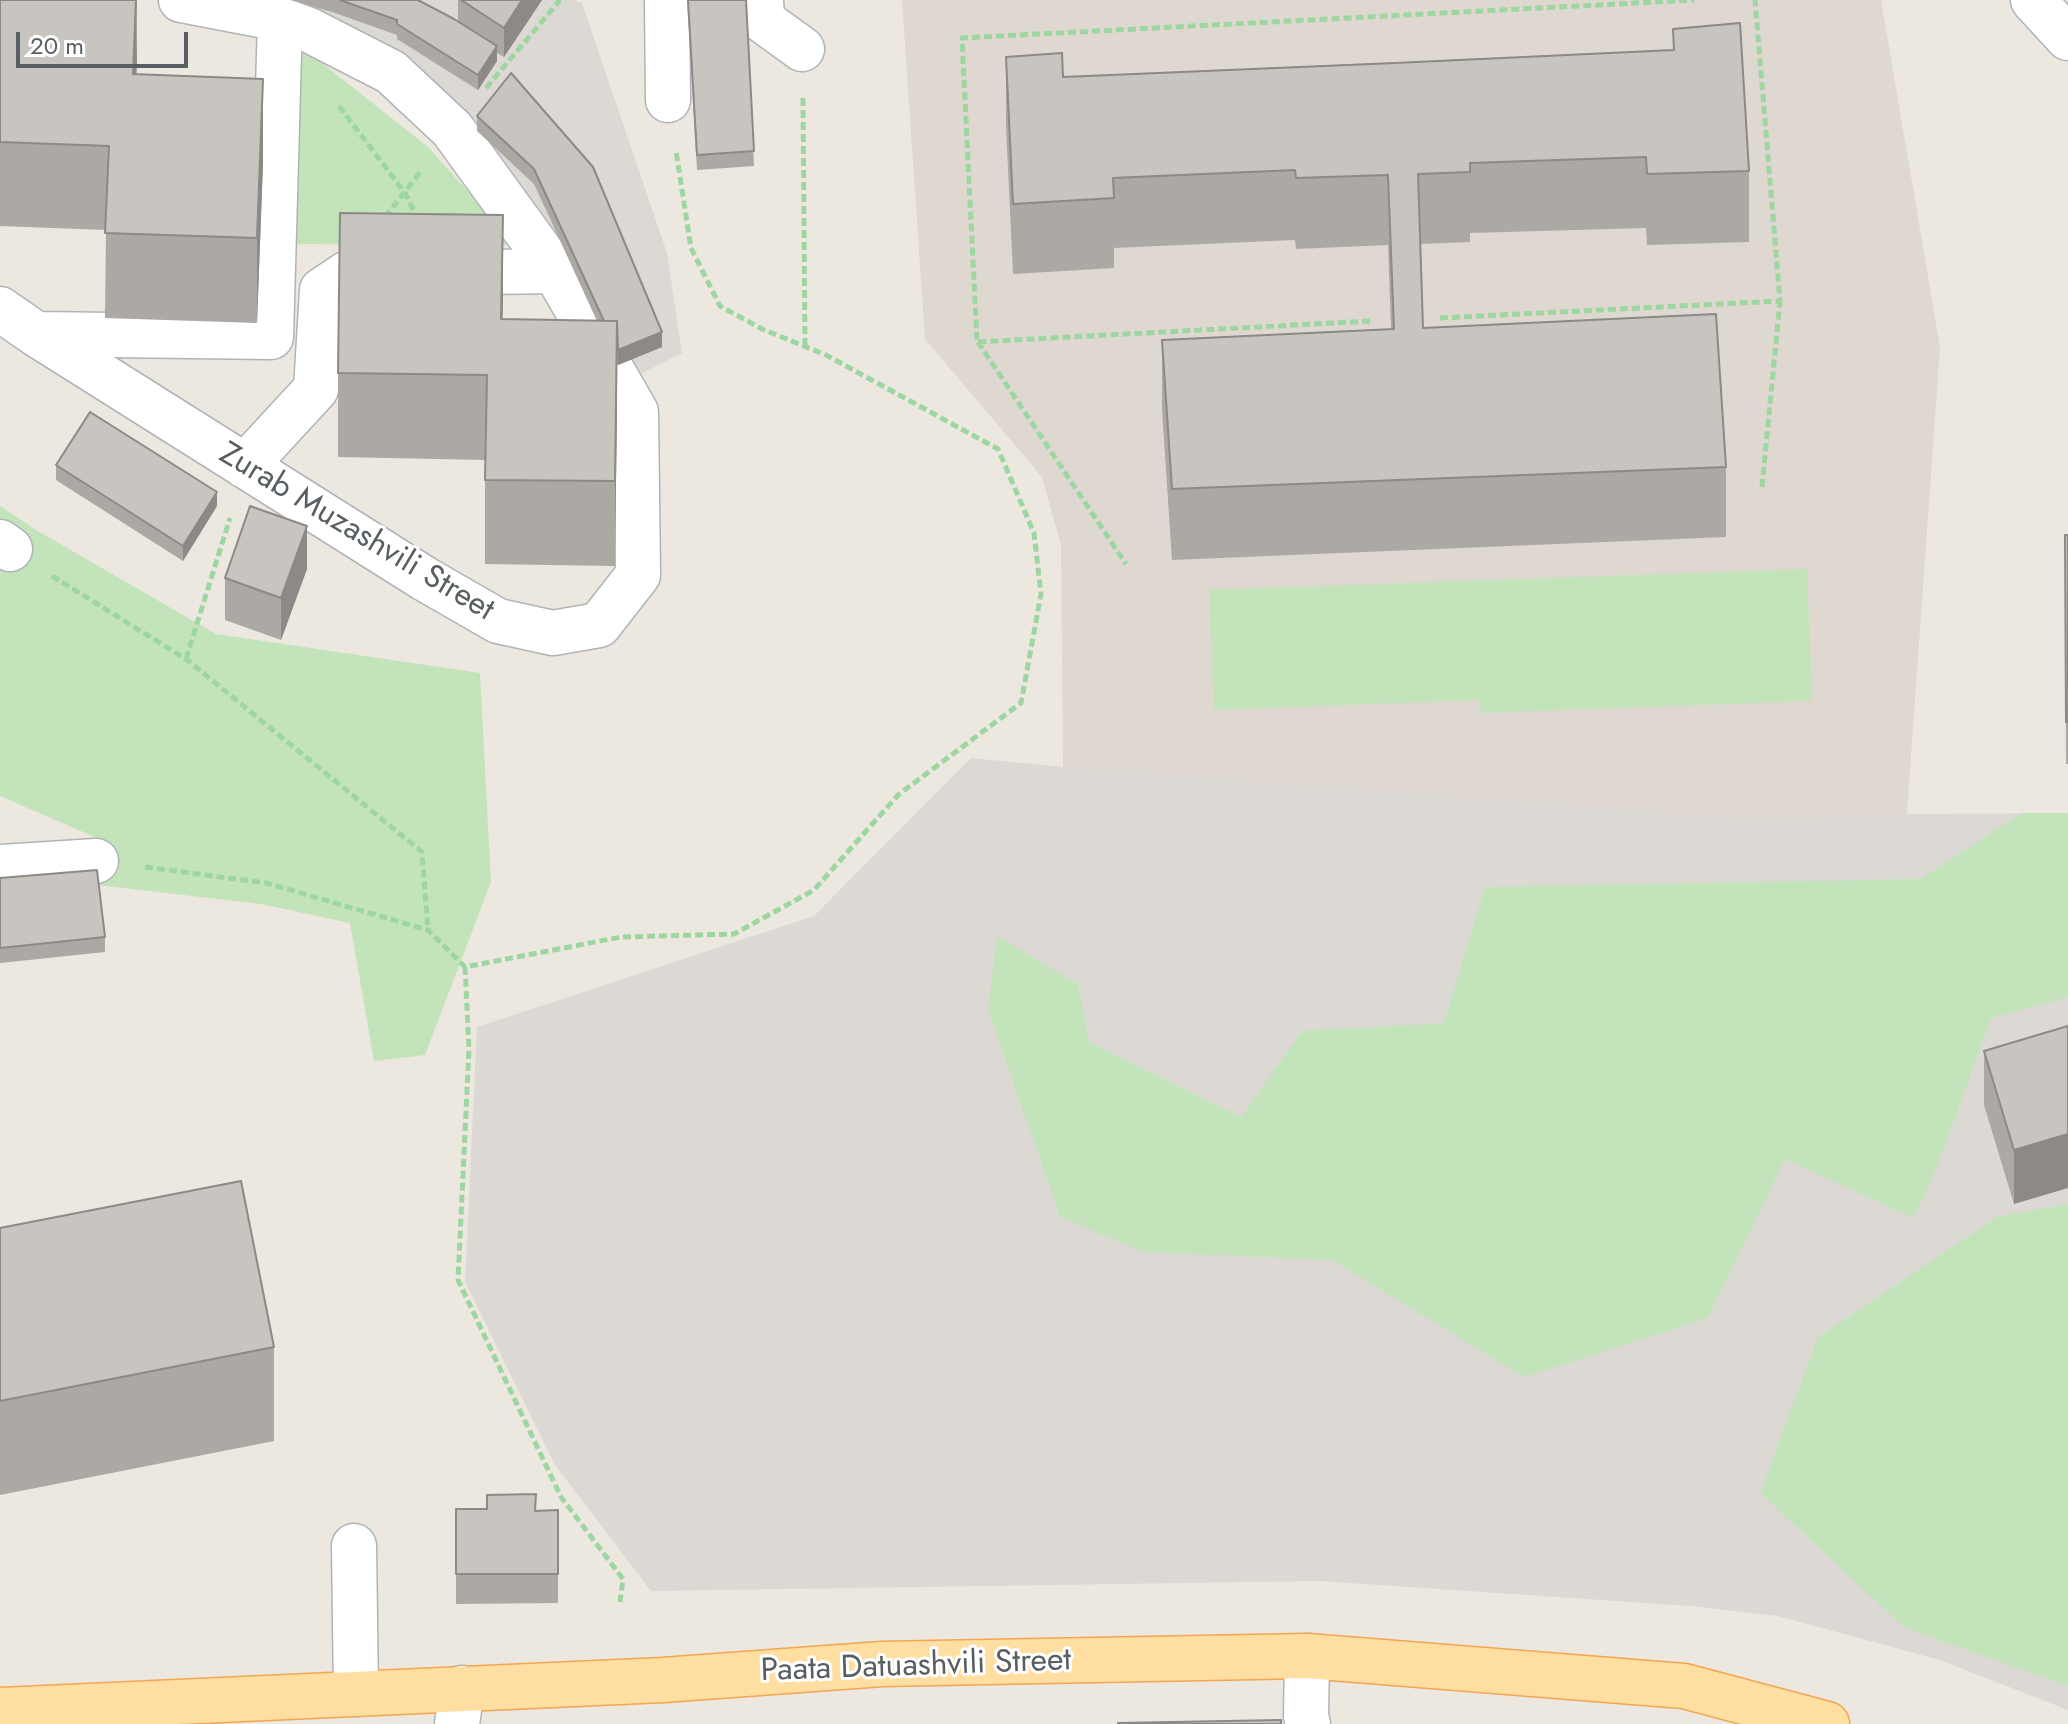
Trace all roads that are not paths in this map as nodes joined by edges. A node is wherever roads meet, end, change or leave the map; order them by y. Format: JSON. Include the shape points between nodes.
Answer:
{"nodes":[{"id":1,"x":181,"y":0,"type":"edge"},
{"id":2,"x":667,"y":0,"type":"edge"},
{"id":3,"x":761,"y":0,"type":"edge"},
{"id":4,"x":2033,"y":0,"type":"edge"},
{"id":5,"x":294,"y":25,"type":"junction"},
{"id":6,"x":2068,"y":38,"type":"edge"},
{"id":7,"x":802,"y":49,"type":"road end"},
{"id":8,"x":668,"y":100,"type":"road end"},
{"id":9,"x":555,"y":271,"type":"junction"},
{"id":10,"x":0,"y":309,"type":"edge"},
{"id":11,"x":36,"y":334,"type":"junction"},
{"id":12,"x":245,"y":466,"type":"junction"},
{"id":13,"x":96,"y":861,"type":"road end"},
{"id":14,"x":0,"y":867,"type":"edge"},
{"id":15,"x":354,"y":1546,"type":"dead end"},
{"id":16,"x":1307,"y":1656,"type":"junction"},
{"id":17,"x":356,"y":1694,"type":"junction"},
{"id":18,"x":460,"y":1706,"type":"edge"},
{"id":19,"x":0,"y":1710,"type":"edge"},
{"id":20,"x":1308,"y":1724,"type":"edge"},
{"id":21,"x":1827,"y":1724,"type":"edge"}],
"edges":[{"from":1,"to":5,"type":"street","name":"Zurab Muzashvili Street"},
{"from":2,"to":8,"type":"street"},
{"from":3,"to":7,"type":"street","via":[[762,20]]},
{"from":4,"to":6,"type":"street"},
{"from":5,"to":9,"type":"street","name":"Zurab Muzashvili Street","via":[[391,72],[452,129]]},
{"from":5,"to":11,"type":"street","via":[[271,337]]},
{"from":9,"to":12,"type":"street","via":[[346,274],[322,290],[316,389]]},
{"from":9,"to":12,"type":"street","name":"Zurab Muzashvili Street","via":[[636,412],[638,575],[599,625],[553,633],[498,621]]},
{"from":10,"to":11,"type":"street","name":"Zurab Muzashvili Street"},
{"from":11,"to":12,"type":"street","name":"Zurab Muzashvili Street"},
{"from":13,"to":14,"type":"street"},
{"from":15,"to":17,"type":"street"},
{"from":16,"to":18,"type":"main road","name":"Paata Datuashvili Street","via":[[882,1664],[663,1680]]},
{"from":16,"to":20,"type":"street"},
{"from":16,"to":21,"type":"main road","name":"Paata Datuashvili Street","via":[[1684,1686]]},
{"from":17,"to":18,"type":"main road","name":"Paata Datuashvili Street"},
{"from":17,"to":19,"type":"main road","name":"Paata Datuashvili Street"}]}
